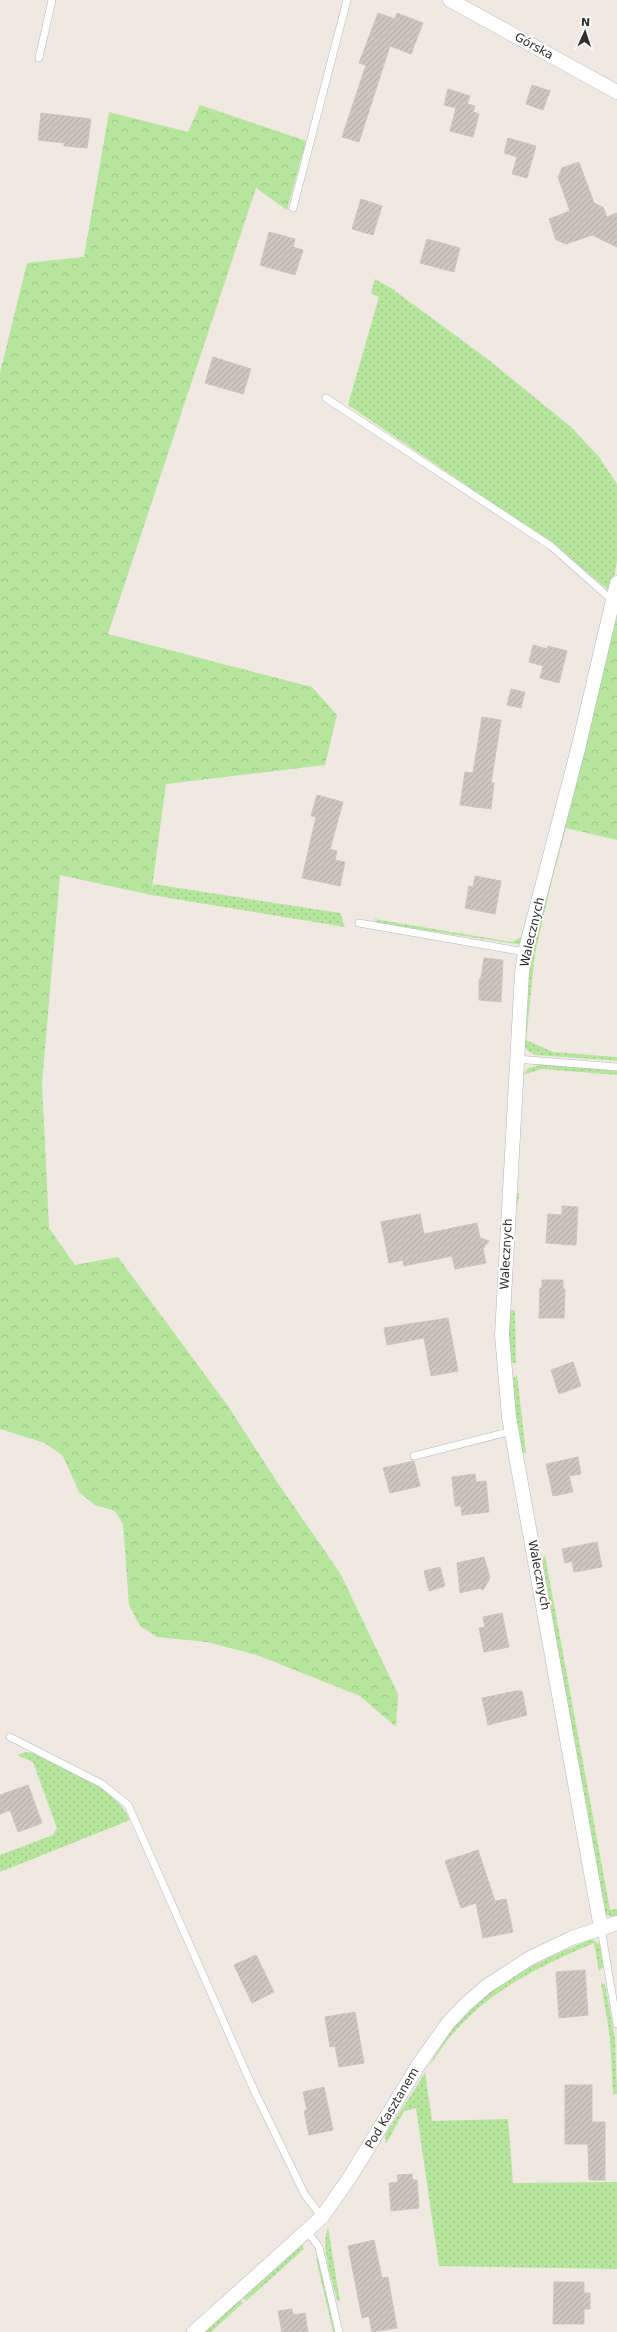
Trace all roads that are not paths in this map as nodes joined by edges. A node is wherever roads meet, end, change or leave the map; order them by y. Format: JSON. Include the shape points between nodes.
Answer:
{"nodes":[{"id":1,"x":52,"y":0,"type":"edge"},
{"id":2,"x":347,"y":0,"type":"edge"},
{"id":3,"x":450,"y":0,"type":"edge"},
{"id":4,"x":39,"y":58,"type":"dead end"},
{"id":5,"x":617,"y":92,"type":"edge"},
{"id":6,"x":294,"y":208,"type":"dead end"},
{"id":7,"x":326,"y":398,"type":"dead end"},
{"id":8,"x":617,"y":583,"type":"edge"},
{"id":9,"x":613,"y":601,"type":"junction"},
{"id":10,"x":359,"y":923,"type":"dead end"},
{"id":11,"x":525,"y":952,"type":"junction"},
{"id":12,"x":516,"y":1059,"type":"junction"},
{"id":13,"x":617,"y":1067,"type":"edge"},
{"id":14,"x":512,"y":1432,"type":"junction"},
{"id":15,"x":414,"y":1456,"type":"dead end"},
{"id":16,"x":10,"y":1737,"type":"dead end"},
{"id":17,"x":617,"y":1923,"type":"edge"},
{"id":18,"x":601,"y":1928,"type":"junction"},
{"id":19,"x":617,"y":2024,"type":"edge"},
{"id":20,"x":322,"y":2217,"type":"junction"},
{"id":21,"x":307,"y":2231,"type":"junction"},
{"id":22,"x":194,"y":2332,"type":"edge"},
{"id":23,"x":339,"y":2332,"type":"edge"}],
"edges":[{"from":1,"to":4,"type":"lane"},
{"from":2,"to":6,"type":"lane"},
{"from":3,"to":5,"type":"street","name":"Górska"},
{"from":7,"to":9,"type":"lane","via":[[551,546]]},
{"from":8,"to":9,"type":"street","name":"Walecznych"},
{"from":9,"to":11,"type":"street","name":"Walecznych","via":[[578,749]]},
{"from":10,"to":11,"type":"lane"},
{"from":11,"to":12,"type":"street","name":"Walecznych"},
{"from":12,"to":13,"type":"lane"},
{"from":12,"to":14,"type":"street","name":"Walecznych","via":[[502,1335],[504,1377]]},
{"from":14,"to":15,"type":"lane"},
{"from":14,"to":18,"type":"street","name":"Walecznych"},
{"from":16,"to":20,"type":"lane","via":[[102,1784],[128,1805],[254,2088],[305,2195]]},
{"from":17,"to":18,"type":"street","name":"Pod Kasztanem"},
{"from":18,"to":19,"type":"lane"},
{"from":18,"to":20,"type":"street","name":"Pod Kasztanem","via":[[572,1938],[530,1958],[492,1983],[465,2005],[448,2023],[419,2064],[350,2178]]},
{"from":20,"to":21,"type":"street","name":"Pod Kasztanem"},
{"from":21,"to":22,"type":"street","name":"Pod Kasztanem"},
{"from":21,"to":23,"type":"lane","via":[[319,2247]]}]}
